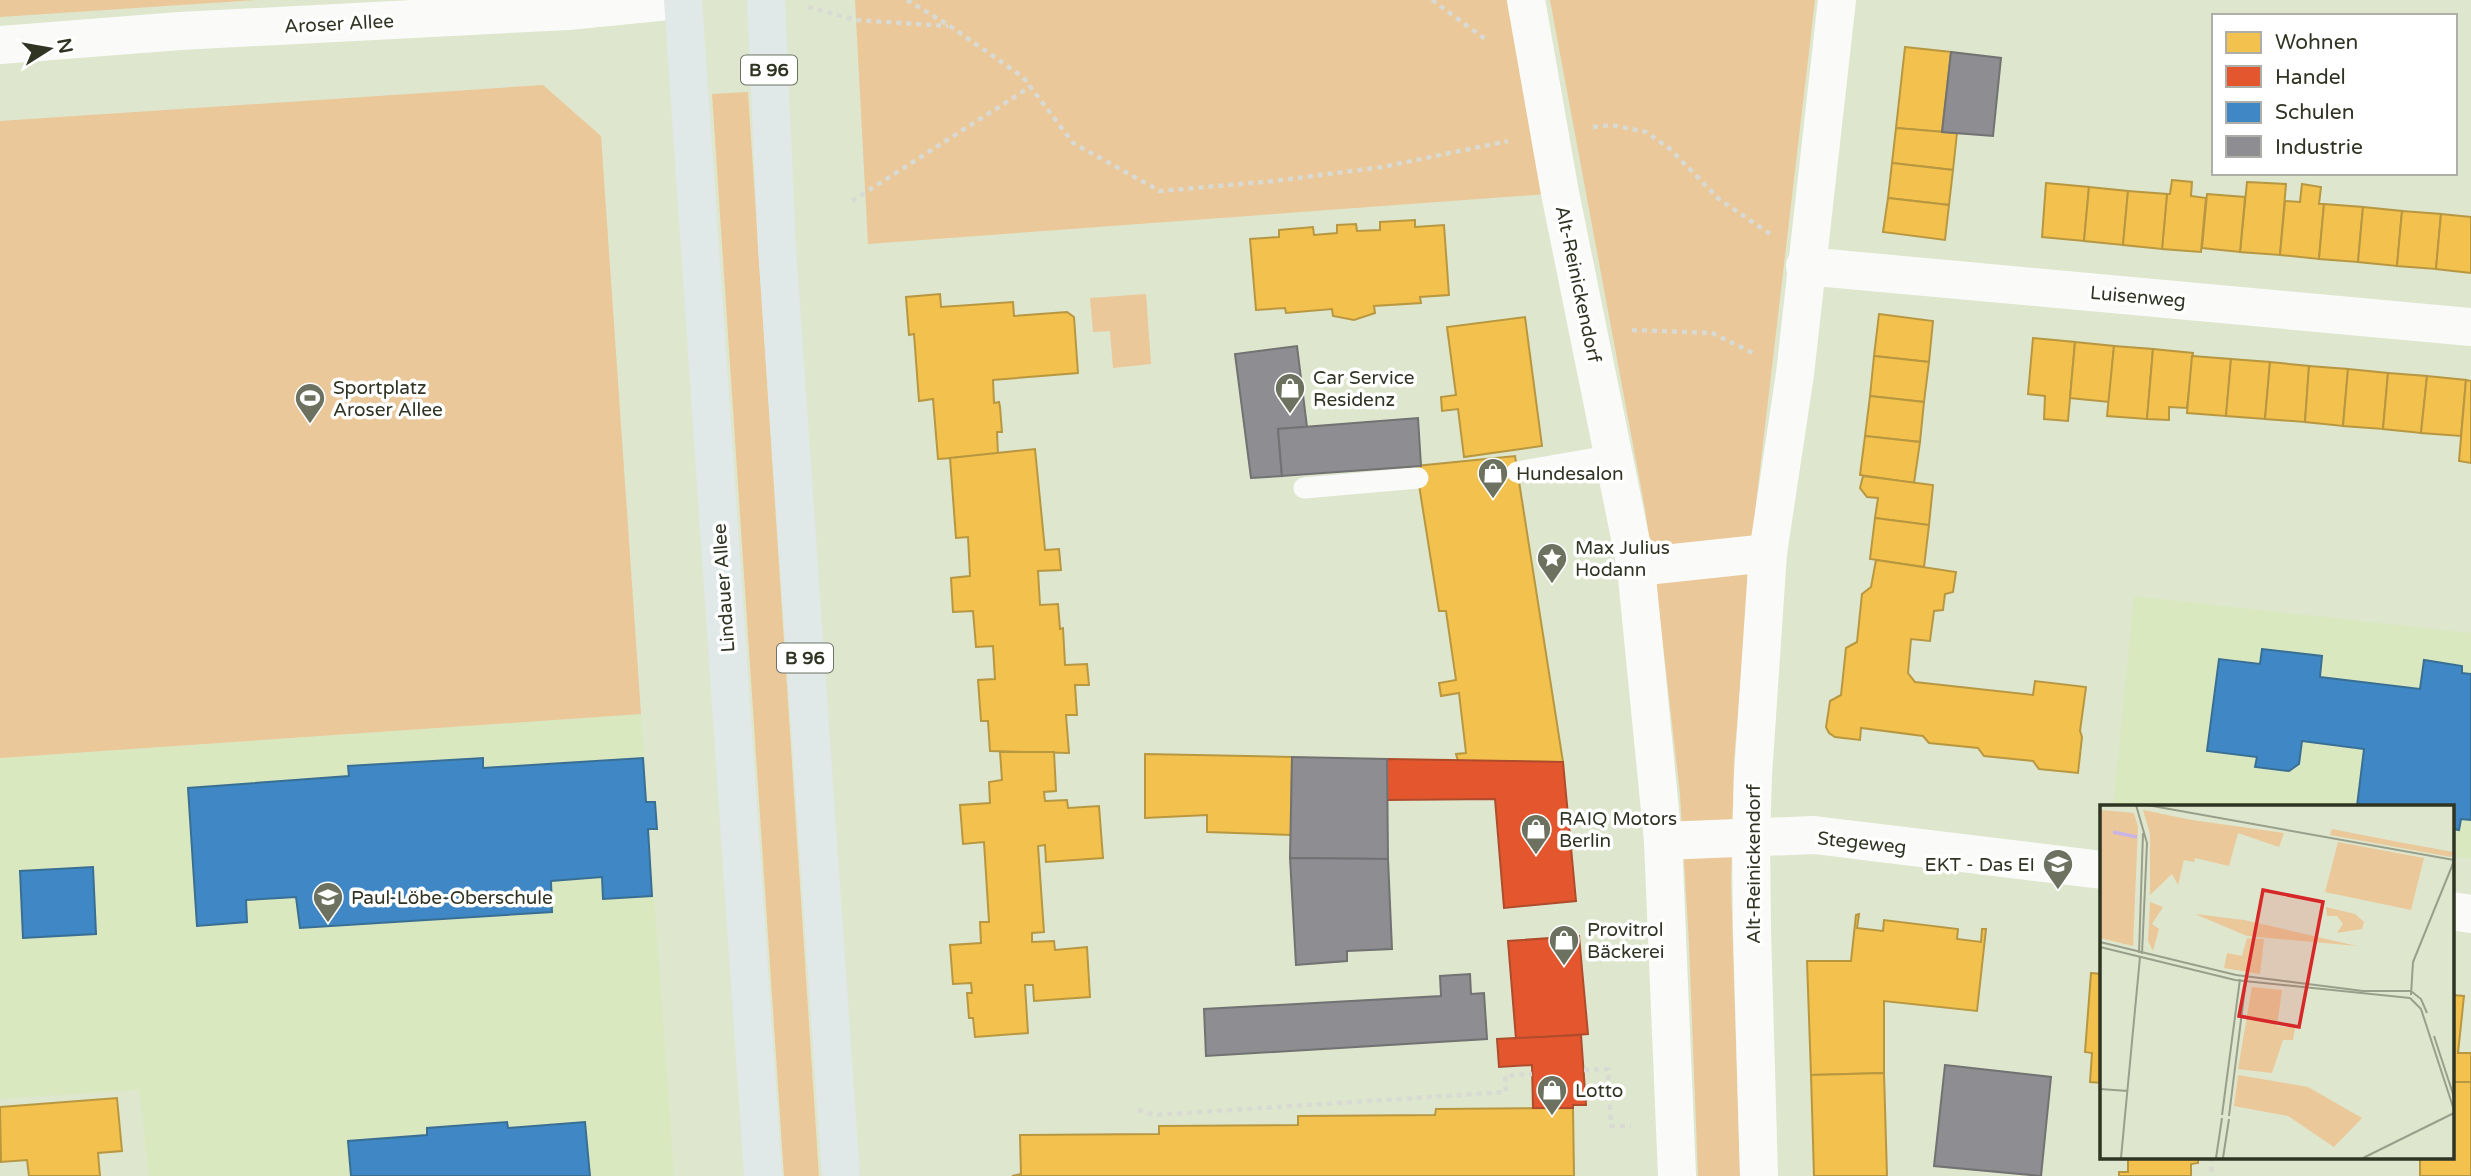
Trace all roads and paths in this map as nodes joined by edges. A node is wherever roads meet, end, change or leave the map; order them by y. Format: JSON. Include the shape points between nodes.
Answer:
{"nodes":[{"id":1,"x":680,"y":0,"type":"edge"},
{"id":2,"x":907,"y":0,"type":"edge"},
{"id":3,"x":1432,"y":0,"type":"edge"},
{"id":4,"x":1526,"y":0,"type":"edge"},
{"id":5,"x":1837,"y":0,"type":"edge"},
{"id":6,"x":781,"y":2,"type":"edge"},
{"id":7,"x":950,"y":26,"type":"junction"},
{"id":8,"x":0,"y":45,"type":"edge"},
{"id":9,"x":1538,"y":77,"type":"junction"},
{"id":10,"x":1030,"y":87,"type":"junction"},
{"id":11,"x":1548,"y":132,"type":"junction"},
{"id":12,"x":852,"y":201,"type":"dead end"},
{"id":13,"x":1805,"y":265,"type":"junction"},
{"id":14,"x":2471,"y":327,"type":"edge"},
{"id":15,"x":1589,"y":328,"type":"junction"},
{"id":16,"x":1795,"y":374,"type":"junction"},
{"id":17,"x":1614,"y":455,"type":"junction"},
{"id":18,"x":1517,"y":472,"type":"dead end"},
{"id":19,"x":1418,"y":478,"type":"dead end"},
{"id":20,"x":1304,"y":488,"type":"dead end"},
{"id":21,"x":1768,"y":553,"type":"junction"},
{"id":22,"x":1636,"y":567,"type":"junction"},
{"id":23,"x":1751,"y":839,"type":"junction"},
{"id":24,"x":1663,"y":841,"type":"junction"},
{"id":25,"x":2100,"y":870,"type":"edge"},
{"id":26,"x":1584,"y":1070,"type":"dead end"},
{"id":27,"x":1532,"y":1074,"type":"dead end"},
{"id":28,"x":1138,"y":1110,"type":"dead end"},
{"id":29,"x":1676,"y":1127,"type":"junction"},
{"id":30,"x":2210,"y":1158,"type":"edge"},
{"id":31,"x":763,"y":1176,"type":"edge"},
{"id":32,"x":841,"y":1176,"type":"edge"},
{"id":33,"x":1677,"y":1176,"type":"edge"},
{"id":34,"x":1759,"y":1176,"type":"edge"},
{"id":35,"x":2212,"y":1176,"type":"edge"}],
"edges":[{"from":1,"to":8,"type":"street","name":"Aroser Allee","via":[[568,11]]},
{"from":1,"to":31,"type":"main road","name":"Lindauer Allee"},
{"from":2,"to":7,"type":"path"},
{"from":3,"to":9,"type":"path"},
{"from":4,"to":9,"type":"street","name":"Alt-Reinickendorf"},
{"from":5,"to":13,"type":"street","name":"Alt-Reinickendorf"},
{"from":6,"to":7,"type":"path","via":[[856,20]]},
{"from":6,"to":32,"type":"main road","number":"B 96","via":[[778,260]]},
{"from":7,"to":10,"type":"path","via":[[1023,77]]},
{"from":9,"to":11,"type":"street","name":"Alt-Reinickendorf"},
{"from":10,"to":11,"type":"path","via":[[1073,143],[1160,191],[1382,167]]},
{"from":10,"to":12,"type":"path"},
{"from":11,"to":13,"type":"path","via":[[1611,125],[1646,132],[1670,148],[1719,199],[1765,233],[1784,238]]},
{"from":11,"to":15,"type":"street","name":"Alt-Reinickendorf"},
{"from":13,"to":14,"type":"street","name":"Luisenweg"},
{"from":13,"to":16,"type":"street","name":"Alt-Reinickendorf"},
{"from":15,"to":16,"type":"path","via":[[1712,333]]},
{"from":15,"to":17,"type":"street","name":"Alt-Reinickendorf"},
{"from":16,"to":21,"type":"street","name":"Alt-Reinickendorf"},
{"from":17,"to":18,"type":"lane"},
{"from":17,"to":22,"type":"street","name":"Alt-Reinickendorf"},
{"from":19,"to":20,"type":"lane"},
{"from":21,"to":22,"type":"street"},
{"from":21,"to":23,"type":"street","name":"Alt-Reinickendorf"},
{"from":22,"to":24,"type":"street","name":"Alt-Reinickendorf"},
{"from":23,"to":24,"type":"street","name":"Stegeweg"},
{"from":23,"to":25,"type":"street","name":"Stegeweg","via":[[1814,835]]},
{"from":23,"to":34,"type":"street","name":"Alt-Reinickendorf"},
{"from":24,"to":29,"type":"street","name":"Alt-Reinickendorf"},
{"from":26,"to":29,"type":"path","via":[[1608,1069],[1611,1126]]},
{"from":27,"to":28,"type":"path","via":[[1505,1076],[1506,1093],[1155,1115]]},
{"from":29,"to":33,"type":"street","name":"Alt-Reinickendorf"},
{"from":30,"to":35,"type":"path"}]}
